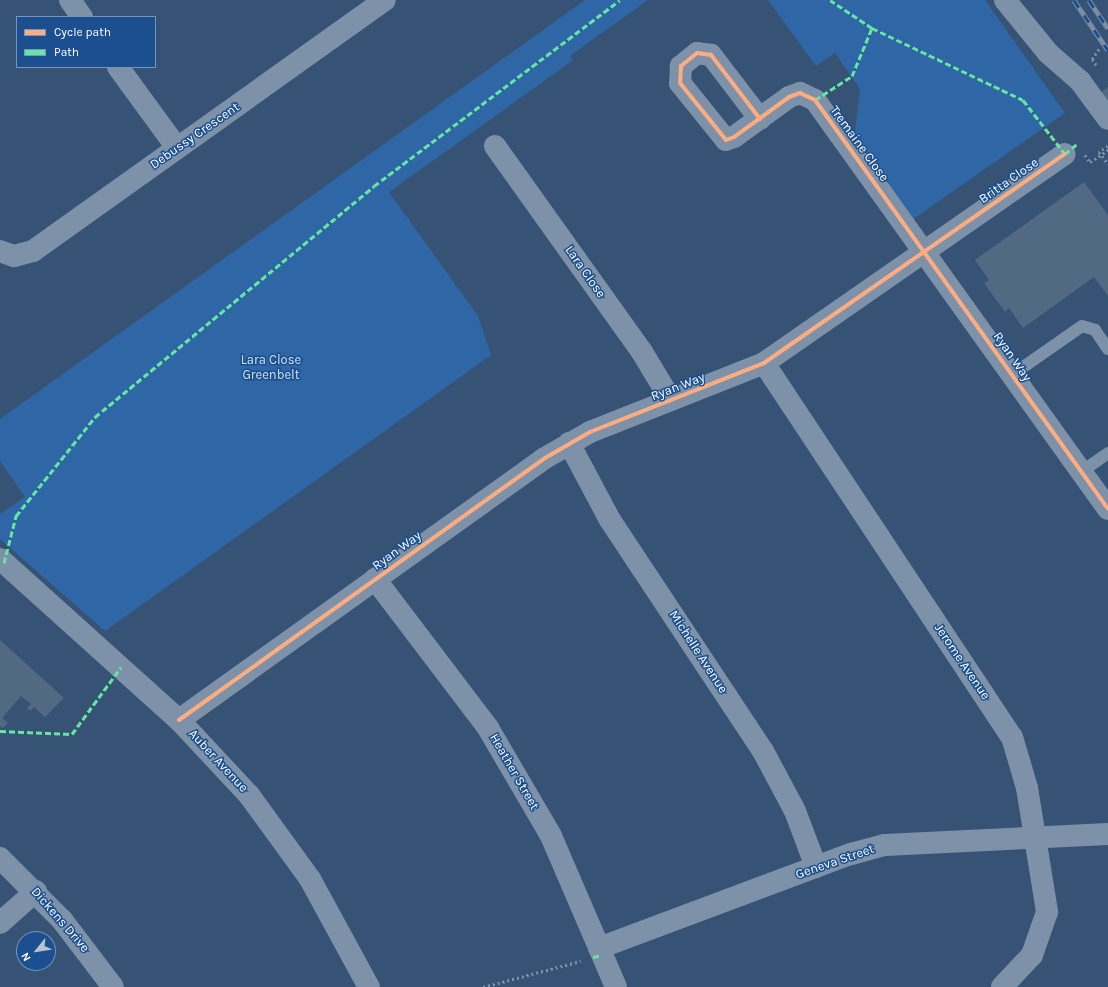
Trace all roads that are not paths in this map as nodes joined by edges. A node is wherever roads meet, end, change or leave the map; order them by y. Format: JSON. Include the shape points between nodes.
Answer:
{"nodes":[{"id":1,"x":70,"y":0,"type":"edge"},
{"id":2,"x":385,"y":0,"type":"edge"},
{"id":3,"x":1005,"y":0,"type":"edge"},
{"id":4,"x":81,"y":16,"type":"edge"},
{"id":5,"x":119,"y":68,"type":"edge"},
{"id":6,"x":760,"y":119,"type":"dead end"},
{"id":7,"x":1108,"y":119,"type":"edge"},
{"id":8,"x":495,"y":146,"type":"dead end"},
{"id":9,"x":177,"y":148,"type":"junction"},
{"id":10,"x":1074,"y":152,"type":"road end"},
{"id":11,"x":0,"y":251,"type":"edge"},
{"id":12,"x":925,"y":253,"type":"junction"},
{"id":13,"x":1108,"y":349,"type":"edge"},
{"id":14,"x":764,"y":363,"type":"junction"},
{"id":15,"x":1012,"y":375,"type":"junction"},
{"id":16,"x":671,"y":400,"type":"junction"},
{"id":17,"x":569,"y":443,"type":"junction"},
{"id":18,"x":1108,"y":453,"type":"edge"},
{"id":19,"x":1081,"y":472,"type":"junction"},
{"id":20,"x":1108,"y":510,"type":"edge"},
{"id":21,"x":1,"y":563,"type":"edge"},
{"id":22,"x":375,"y":579,"type":"junction"},
{"id":23,"x":179,"y":720,"type":"junction"},
{"id":24,"x":1108,"y":834,"type":"edge"},
{"id":25,"x":1036,"y":838,"type":"junction"},
{"id":26,"x":0,"y":858,"type":"edge"},
{"id":27,"x":816,"y":867,"type":"junction"},
{"id":28,"x":36,"y":891,"type":"junction"},
{"id":29,"x":0,"y":923,"type":"edge"},
{"id":30,"x":593,"y":954,"type":"junction"},
{"id":31,"x":113,"y":987,"type":"edge"},
{"id":32,"x":369,"y":987,"type":"edge"},
{"id":33,"x":616,"y":987,"type":"edge"},
{"id":34,"x":1002,"y":987,"type":"edge"}],
"edges":[{"from":1,"to":4,"type":"street"},
{"from":2,"to":9,"type":"street","name":"Debussy Crescent"},
{"from":3,"to":7,"type":"street","via":[[1048,53],[1080,81]]},
{"from":5,"to":9,"type":"street"},
{"from":6,"to":12,"type":"street","name":"Tremaine Close","via":[[800,93],[815,100]]},
{"from":8,"to":16,"type":"street","name":"Lara Close","via":[[642,352]]},
{"from":9,"to":11,"type":"street","name":"Debussy Crescent","via":[[33,251],[14,256]]},
{"from":10,"to":12,"type":"street","name":"Britta Close"},
{"from":12,"to":14,"type":"street","name":"Ryan Way"},
{"from":12,"to":15,"type":"street","name":"Ryan Way"},
{"from":13,"to":15,"type":"lane","via":[[1095,330],[1082,326]]},
{"from":14,"to":16,"type":"street","name":"Ryan Way"},
{"from":14,"to":25,"type":"street","name":"Jerome Avenue","via":[[1012,737],[1021,760]]},
{"from":15,"to":19,"type":"street","name":"Ryan Way"},
{"from":16,"to":17,"type":"street","name":"Ryan Way"},
{"from":17,"to":22,"type":"street","name":"Ryan Way"},
{"from":17,"to":27,"type":"street","name":"Michelle Avenue","via":[[610,520],[770,763],[795,812]]},
{"from":18,"to":19,"type":"lane"},
{"from":19,"to":20,"type":"street","name":"Ryan Way"},
{"from":21,"to":23,"type":"street","name":"Auber Avenue"},
{"from":22,"to":23,"type":"street","name":"Ryan Way"},
{"from":22,"to":30,"type":"street","name":"Heather Street","via":[[488,728],[551,836]]},
{"from":23,"to":32,"type":"street","name":"Auber Avenue","via":[[230,773],[281,836],[337,923]]},
{"from":24,"to":25,"type":"street","name":"Geneva Street"},
{"from":25,"to":27,"type":"street","name":"Geneva Street","via":[[885,845]]},
{"from":25,"to":34,"type":"street","name":"Jerome Avenue","via":[[1047,912],[1042,935],[1024,966]]},
{"from":26,"to":28,"type":"street","name":"Dickens Drive"},
{"from":27,"to":30,"type":"street","name":"Geneva Street"},
{"from":28,"to":29,"type":"street"},
{"from":28,"to":31,"type":"street","name":"Dickens Drive"},
{"from":30,"to":33,"type":"street","name":"Heather Street"}]}
